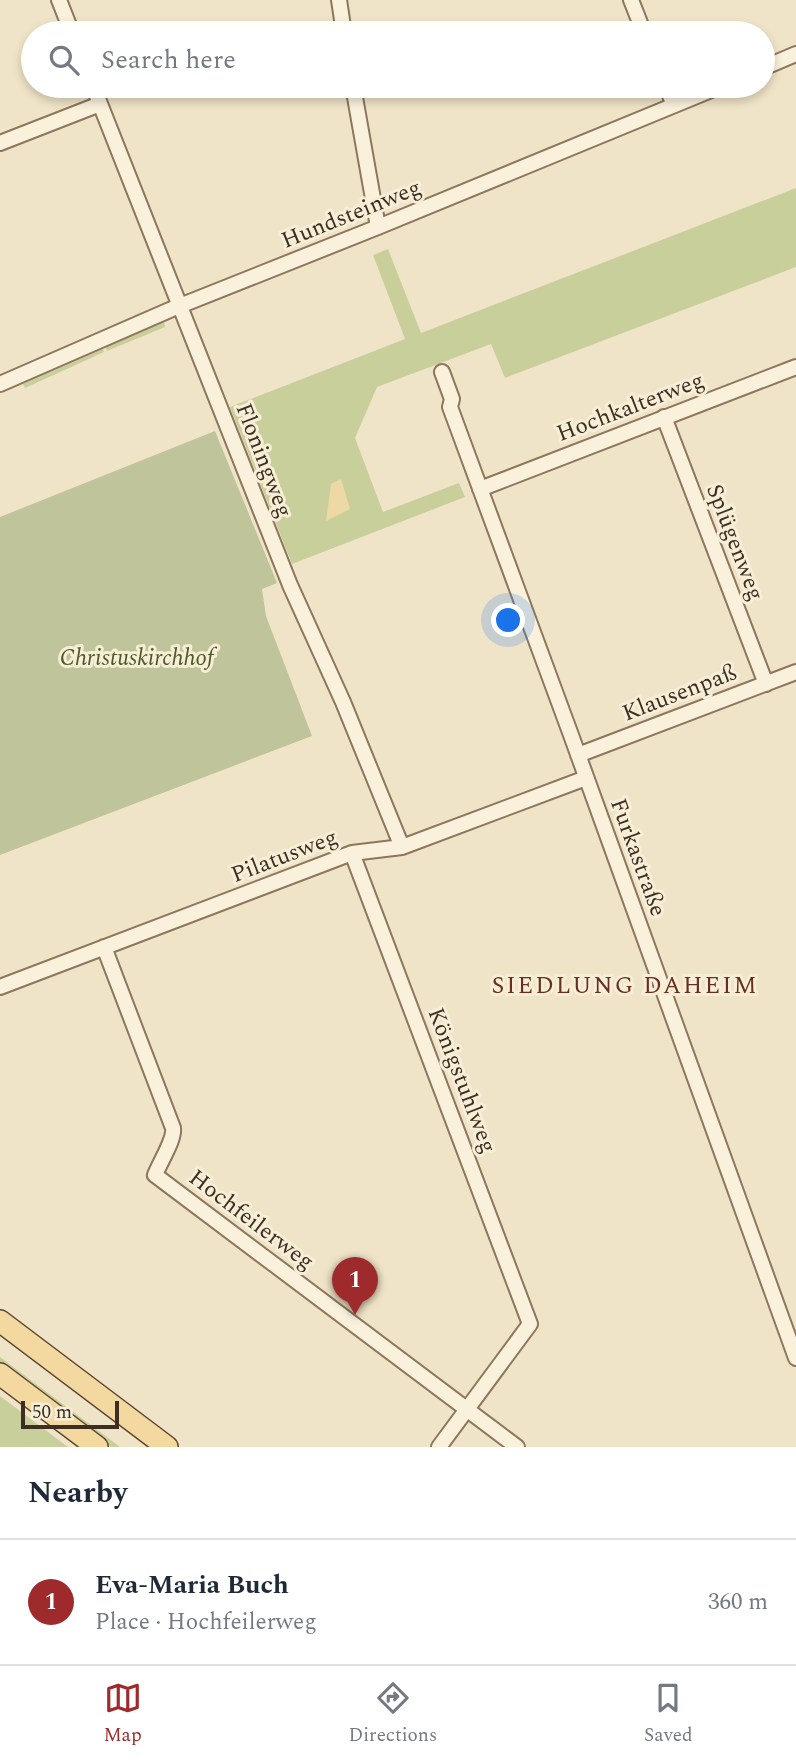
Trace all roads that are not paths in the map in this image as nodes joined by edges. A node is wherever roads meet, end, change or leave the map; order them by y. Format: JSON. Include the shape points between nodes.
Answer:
{"nodes":[{"id":1,"x":59,"y":0,"type":"edge"},
{"id":2,"x":339,"y":0,"type":"edge"},
{"id":3,"x":631,"y":0,"type":"edge"},
{"id":4,"x":67,"y":21,"type":"edge"},
{"id":5,"x":342,"y":21,"type":"edge"},
{"id":6,"x":639,"y":21,"type":"edge"},
{"id":7,"x":796,"y":54,"type":"edge"},
{"id":8,"x":775,"y":63,"type":"edge"},
{"id":9,"x":98,"y":98,"type":"edge"},
{"id":10,"x":355,"y":98,"type":"edge"},
{"id":11,"x":671,"y":98,"type":"edge"},
{"id":12,"x":691,"y":98,"type":"edge"},
{"id":13,"x":100,"y":104,"type":"junction"},
{"id":14,"x":674,"y":105,"type":"junction"},
{"id":15,"x":0,"y":143,"type":"edge"},
{"id":16,"x":377,"y":227,"type":"junction"},
{"id":17,"x":178,"y":306,"type":"junction"},
{"id":18,"x":796,"y":367,"type":"edge"},
{"id":19,"x":442,"y":372,"type":"dead end"},
{"id":20,"x":0,"y":384,"type":"edge"},
{"id":21,"x":664,"y":417,"type":"junction"},
{"id":22,"x":480,"y":489,"type":"junction"},
{"id":23,"x":796,"y":672,"type":"edge"},
{"id":24,"x":766,"y":684,"type":"junction"},
{"id":25,"x":579,"y":755,"type":"junction"},
{"id":26,"x":586,"y":778,"type":"junction"},
{"id":27,"x":402,"y":847,"type":"junction"},
{"id":28,"x":352,"y":853,"type":"junction"},
{"id":29,"x":104,"y":947,"type":"junction"},
{"id":30,"x":0,"y":987,"type":"edge"},
{"id":31,"x":0,"y":1321,"type":"edge"},
{"id":32,"x":796,"y":1358,"type":"edge"},
{"id":33,"x":0,"y":1374,"type":"edge"},
{"id":34,"x":467,"y":1409,"type":"junction"},
{"id":35,"x":97,"y":1447,"type":"edge"},
{"id":36,"x":167,"y":1447,"type":"edge"},
{"id":37,"x":439,"y":1447,"type":"edge"},
{"id":38,"x":517,"y":1447,"type":"edge"}],
"edges":[{"from":1,"to":4,"type":"street"},
{"from":2,"to":5,"type":"street"},
{"from":3,"to":6,"type":"street"},
{"from":7,"to":8,"type":"street"},
{"from":9,"to":13,"type":"street","name":"Floningweg"},
{"from":10,"to":16,"type":"street"},
{"from":11,"to":14,"type":"street"},
{"from":12,"to":14,"type":"street","name":"Hundsteinweg"},
{"from":13,"to":15,"type":"street"},
{"from":13,"to":17,"type":"street","name":"Floningweg"},
{"from":14,"to":16,"type":"street","name":"Hundsteinweg"},
{"from":16,"to":17,"type":"street","name":"Hundsteinweg"},
{"from":17,"to":20,"type":"street","name":"Hundsteinweg"},
{"from":17,"to":27,"type":"street","name":"Floningweg"},
{"from":18,"to":21,"type":"street","name":"Hochkalterweg"},
{"from":19,"to":22,"type":"street","name":"Furkastraße"},
{"from":21,"to":22,"type":"street","name":"Hochkalterweg"},
{"from":21,"to":24,"type":"street","name":"Splügenweg"},
{"from":22,"to":25,"type":"street","name":"Furkastraße"},
{"from":23,"to":24,"type":"street","name":"Klausenpaß"},
{"from":24,"to":25,"type":"street","name":"Klausenpaß"},
{"from":25,"to":26,"type":"street","name":"Furkastraße"},
{"from":26,"to":27,"type":"street","name":"Pilatusweg"},
{"from":26,"to":32,"type":"street","name":"Furkastraße"},
{"from":27,"to":28,"type":"street","name":"Pilatusweg"},
{"from":28,"to":29,"type":"street","name":"Pilatusweg"},
{"from":28,"to":34,"type":"street","name":"Königstuhlweg","via":[[530,1324]]},
{"from":29,"to":30,"type":"street","name":"Pilatusweg"},
{"from":29,"to":34,"type":"street","name":"Hochfeilerweg","via":[[173,1128],[155,1175]]},
{"from":31,"to":36,"type":"main road"},
{"from":33,"to":35,"type":"main road"},
{"from":34,"to":37,"type":"street"},
{"from":34,"to":38,"type":"street","name":"Hochfeilerweg"}]}
